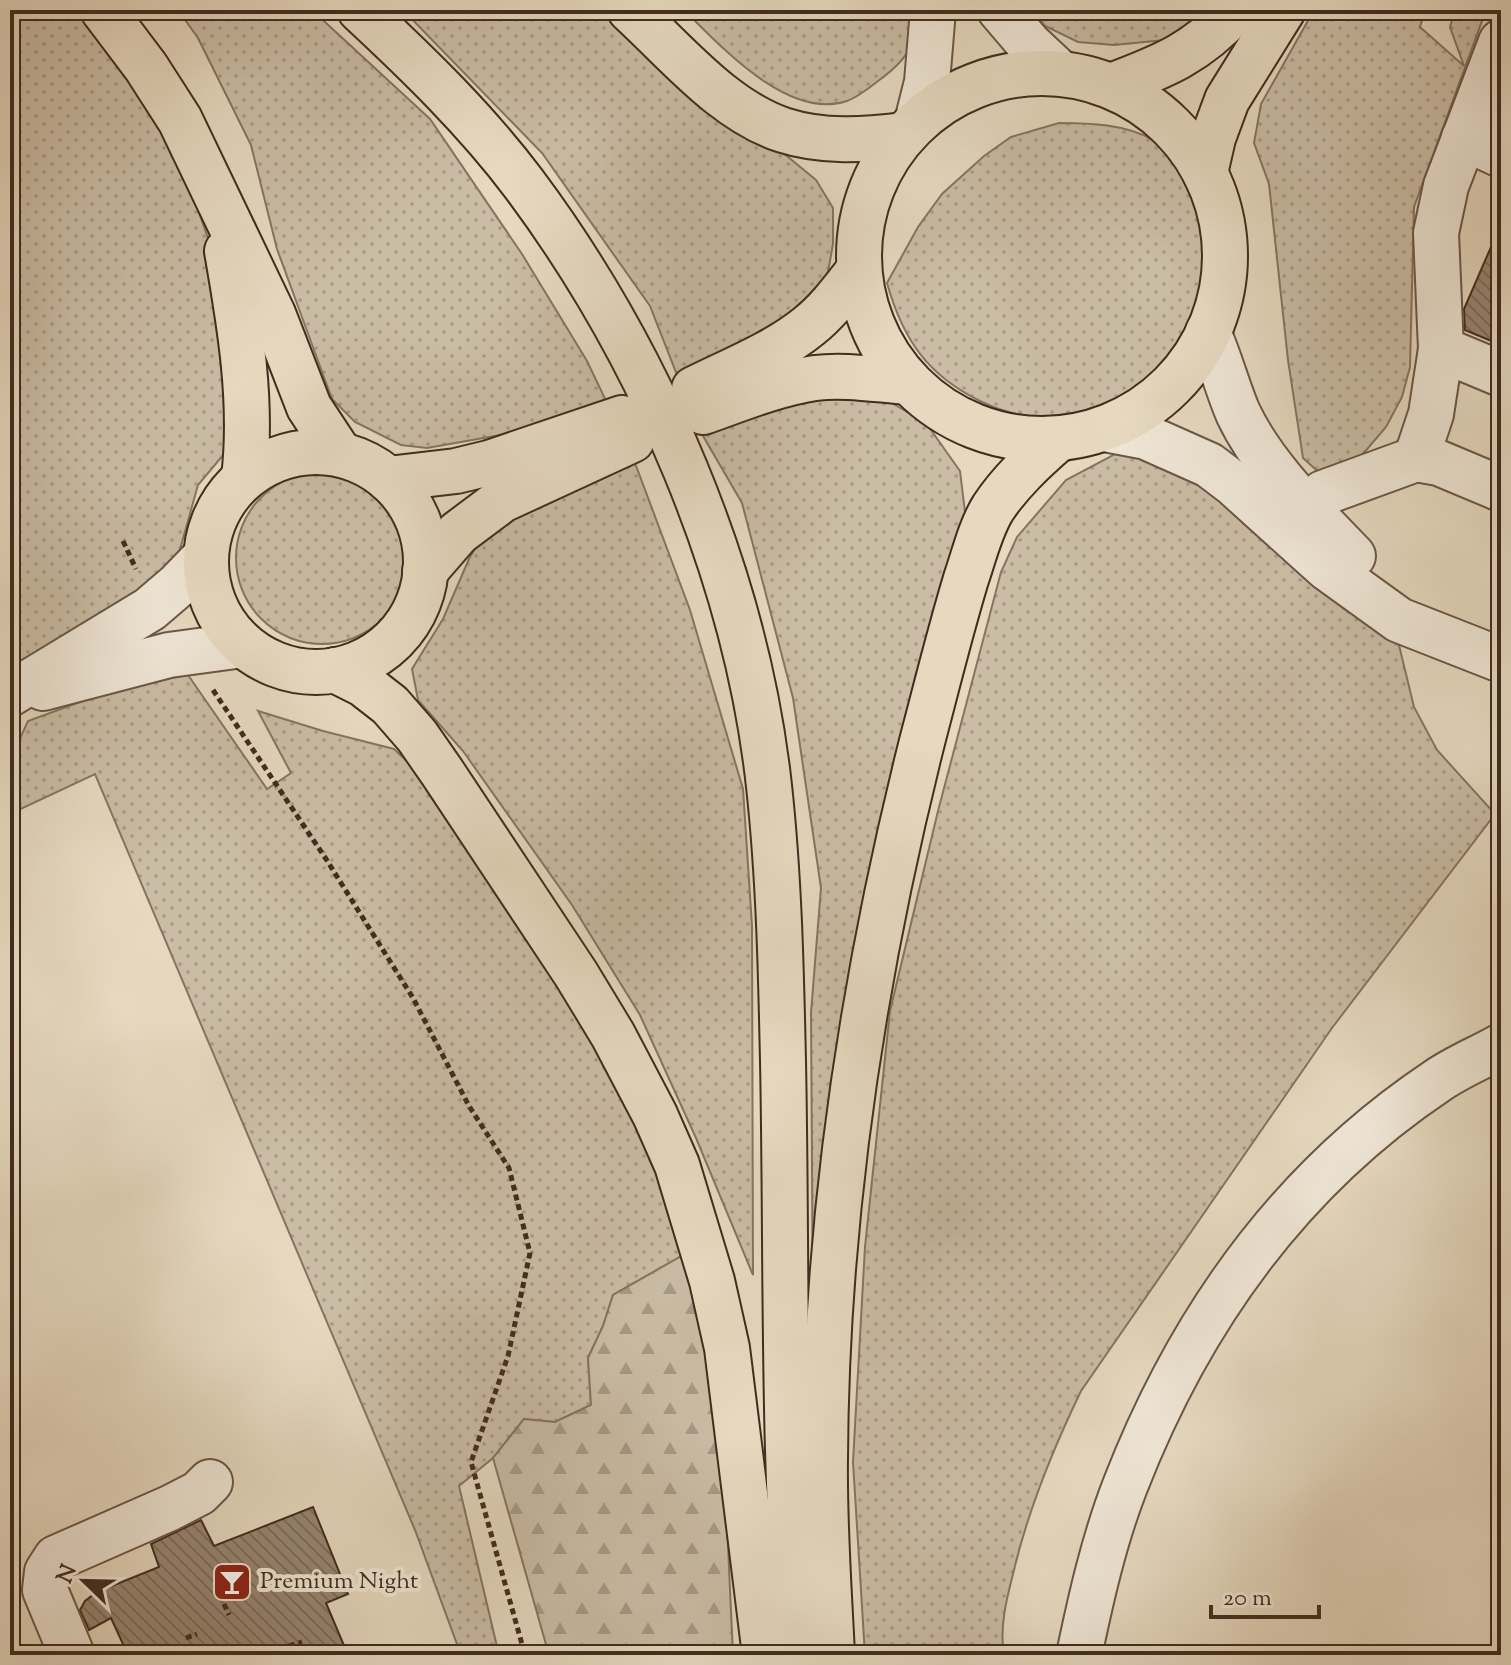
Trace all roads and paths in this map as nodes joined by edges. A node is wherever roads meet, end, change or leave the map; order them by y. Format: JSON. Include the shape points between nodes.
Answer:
{"nodes":[{"id":1,"x":103,"y":10,"type":"edge"},
{"id":2,"x":360,"y":10,"type":"edge"},
{"id":3,"x":630,"y":10,"type":"edge"},
{"id":4,"x":933,"y":10,"type":"edge"},
{"id":5,"x":1000,"y":10,"type":"edge"},
{"id":6,"x":1236,"y":10,"type":"edge"},
{"id":7,"x":1283,"y":10,"type":"edge"},
{"id":8,"x":1497,"y":64,"type":"edge"},
{"id":9,"x":1061,"y":74,"type":"junction"},
{"id":10,"x":1111,"y":86,"type":"junction"},
{"id":11,"x":911,"y":128,"type":"junction"},
{"id":12,"x":1483,"y":146,"type":"edge"},
{"id":13,"x":1205,"y":173,"type":"junction"},
{"id":14,"x":218,"y":202,"type":"junction"},
{"id":15,"x":859,"y":270,"type":"junction"},
{"id":16,"x":1208,"y":332,"type":"junction"},
{"id":17,"x":1441,"y":349,"type":"junction"},
{"id":18,"x":1501,"y":374,"type":"edge"},
{"id":19,"x":908,"y":382,"type":"junction"},
{"id":20,"x":1104,"y":429,"type":"junction"},
{"id":21,"x":1058,"y":439,"type":"junction"},
{"id":22,"x":340,"y":454,"type":"junction"},
{"id":23,"x":1416,"y":459,"type":"junction"},
{"id":24,"x":244,"y":478,"type":"junction"},
{"id":25,"x":388,"y":479,"type":"junction"},
{"id":26,"x":1501,"y":489,"type":"edge"},
{"id":27,"x":1306,"y":507,"type":"junction"},
{"id":28,"x":206,"y":556,"type":"junction"},
{"id":29,"x":425,"y":571,"type":"junction"},
{"id":30,"x":1448,"y":640,"type":"junction"},
{"id":31,"x":243,"y":645,"type":"junction"},
{"id":32,"x":169,"y":655,"type":"junction"},
{"id":33,"x":1501,"y":660,"type":"edge"},
{"id":34,"x":335,"y":670,"type":"junction"},
{"id":35,"x":10,"y":695,"type":"edge"},
{"id":36,"x":1501,"y":1046,"type":"edge"},
{"id":37,"x":210,"y":1482,"type":"dead end"},
{"id":38,"x":224,"y":1604,"type":"dead end"},
{"id":39,"x":229,"y":1615,"type":"dead end"},
{"id":40,"x":197,"y":1634,"type":"dead end"},
{"id":41,"x":186,"y":1638,"type":"dead end"},
{"id":42,"x":302,"y":1642,"type":"dead end"},
{"id":43,"x":289,"y":1646,"type":"dead end"},
{"id":44,"x":72,"y":1655,"type":"edge"},
{"id":45,"x":525,"y":1655,"type":"edge"},
{"id":46,"x":765,"y":1655,"type":"edge"},
{"id":47,"x":799,"y":1655,"type":"edge"},
{"id":48,"x":832,"y":1655,"type":"edge"},
{"id":49,"x":1079,"y":1655,"type":"edge"}],
"edges":[{"from":1,"to":14,"type":"main road","via":[[180,120]]},
{"from":2,"to":47,"type":"main road","via":[[433,78],[523,183],[586,276],[675,444],[712,538],[746,652],[769,783],[780,928],[789,1496]]},
{"from":3,"to":11,"type":"main road","via":[[720,94],[782,130],[822,139],[866,140]]},
{"from":4,"to":11,"type":"street","via":[[927,82]]},
{"from":5,"to":9,"type":"street"},
{"from":6,"to":10,"type":"main road","via":[[1192,51]]},
{"from":7,"to":13,"type":"main road","via":[[1227,100]]},
{"from":8,"to":12,"type":"street"},
{"from":9,"to":10,"type":"main road"},
{"from":9,"to":11,"type":"main road","via":[[1022,74],[984,82],[948,98]]},
{"from":10,"to":13,"type":"main road","via":[[1166,121]]},
{"from":11,"to":15,"type":"main road","via":[[883,164],[868,198]]},
{"from":12,"to":17,"type":"street","via":[[1446,186],[1436,233]]},
{"from":13,"to":16,"type":"main road","via":[[1220,212],[1225,252],[1221,293]]},
{"from":14,"to":22,"type":"main road","via":[[273,314],[309,407]]},
{"from":14,"to":24,"type":"main road","via":[[246,395]]},
{"from":15,"to":19,"type":"main road","via":[[874,330]]},
{"from":15,"to":19,"type":"main road","via":[[810,325],[698,401],[817,378]]},
{"from":16,"to":20,"type":"main road","via":[[1166,391]]},
{"from":16,"to":27,"type":"street","via":[[1240,415]]},
{"from":17,"to":18,"type":"street"},
{"from":17,"to":23,"type":"street","via":[[1431,414]]},
{"from":19,"to":21,"type":"main road","via":[[932,404],[982,429],[1025,440]]},
{"from":20,"to":21,"type":"main road"},
{"from":20,"to":30,"type":"street","via":[[1146,437],[1209,465],[1364,597],[1399,620]]},
{"from":21,"to":48,"type":"main road","via":[[1010,486],[977,545],[906,807],[871,968],[845,1138],[830,1306],[825,1459]]},
{"from":22,"to":24,"type":"main road","via":[[306,452],[273,460]]},
{"from":22,"to":25,"type":"main road","via":[[366,463]]},
{"from":23,"to":26,"type":"street"},
{"from":23,"to":27,"type":"street","via":[[1323,493]]},
{"from":24,"to":28,"type":"main road","via":[[224,500],[211,527]]},
{"from":25,"to":29,"type":"main road","via":[[410,505],[423,536]]},
{"from":25,"to":29,"type":"main road","via":[[456,471],[628,428],[502,500],[458,533]]},
{"from":27,"to":30,"type":"street"},
{"from":28,"to":31,"type":"main road","via":[[209,589],[222,620]]},
{"from":28,"to":35,"type":"street","via":[[150,609]]},
{"from":29,"to":34,"type":"main road","via":[[419,599],[387,646]]},
{"from":30,"to":33,"type":"street"},
{"from":31,"to":32,"type":"street"},
{"from":31,"to":34,"type":"main road","via":[[271,663],[303,671]]},
{"from":32,"to":35,"type":"street"},
{"from":32,"to":45,"type":"path","via":[[174,669],[197,673],[213,690],[326,859],[413,998],[469,1106],[509,1168],[530,1253],[508,1356],[471,1462]]},
{"from":34,"to":46,"type":"main road","via":[[390,705],[434,760],[613,1035],[677,1165],[727,1348]]},
{"from":36,"to":49,"type":"street","via":[[1440,1079],[1372,1128],[1312,1183],[1258,1245],[1207,1317],[1159,1405],[1124,1488]]},
{"from":37,"to":44,"type":"street","via":[[170,1508],[56,1558],[45,1590]]},
{"from":38,"to":39,"type":"path"},
{"from":40,"to":41,"type":"path"},
{"from":42,"to":43,"type":"path"}]}
